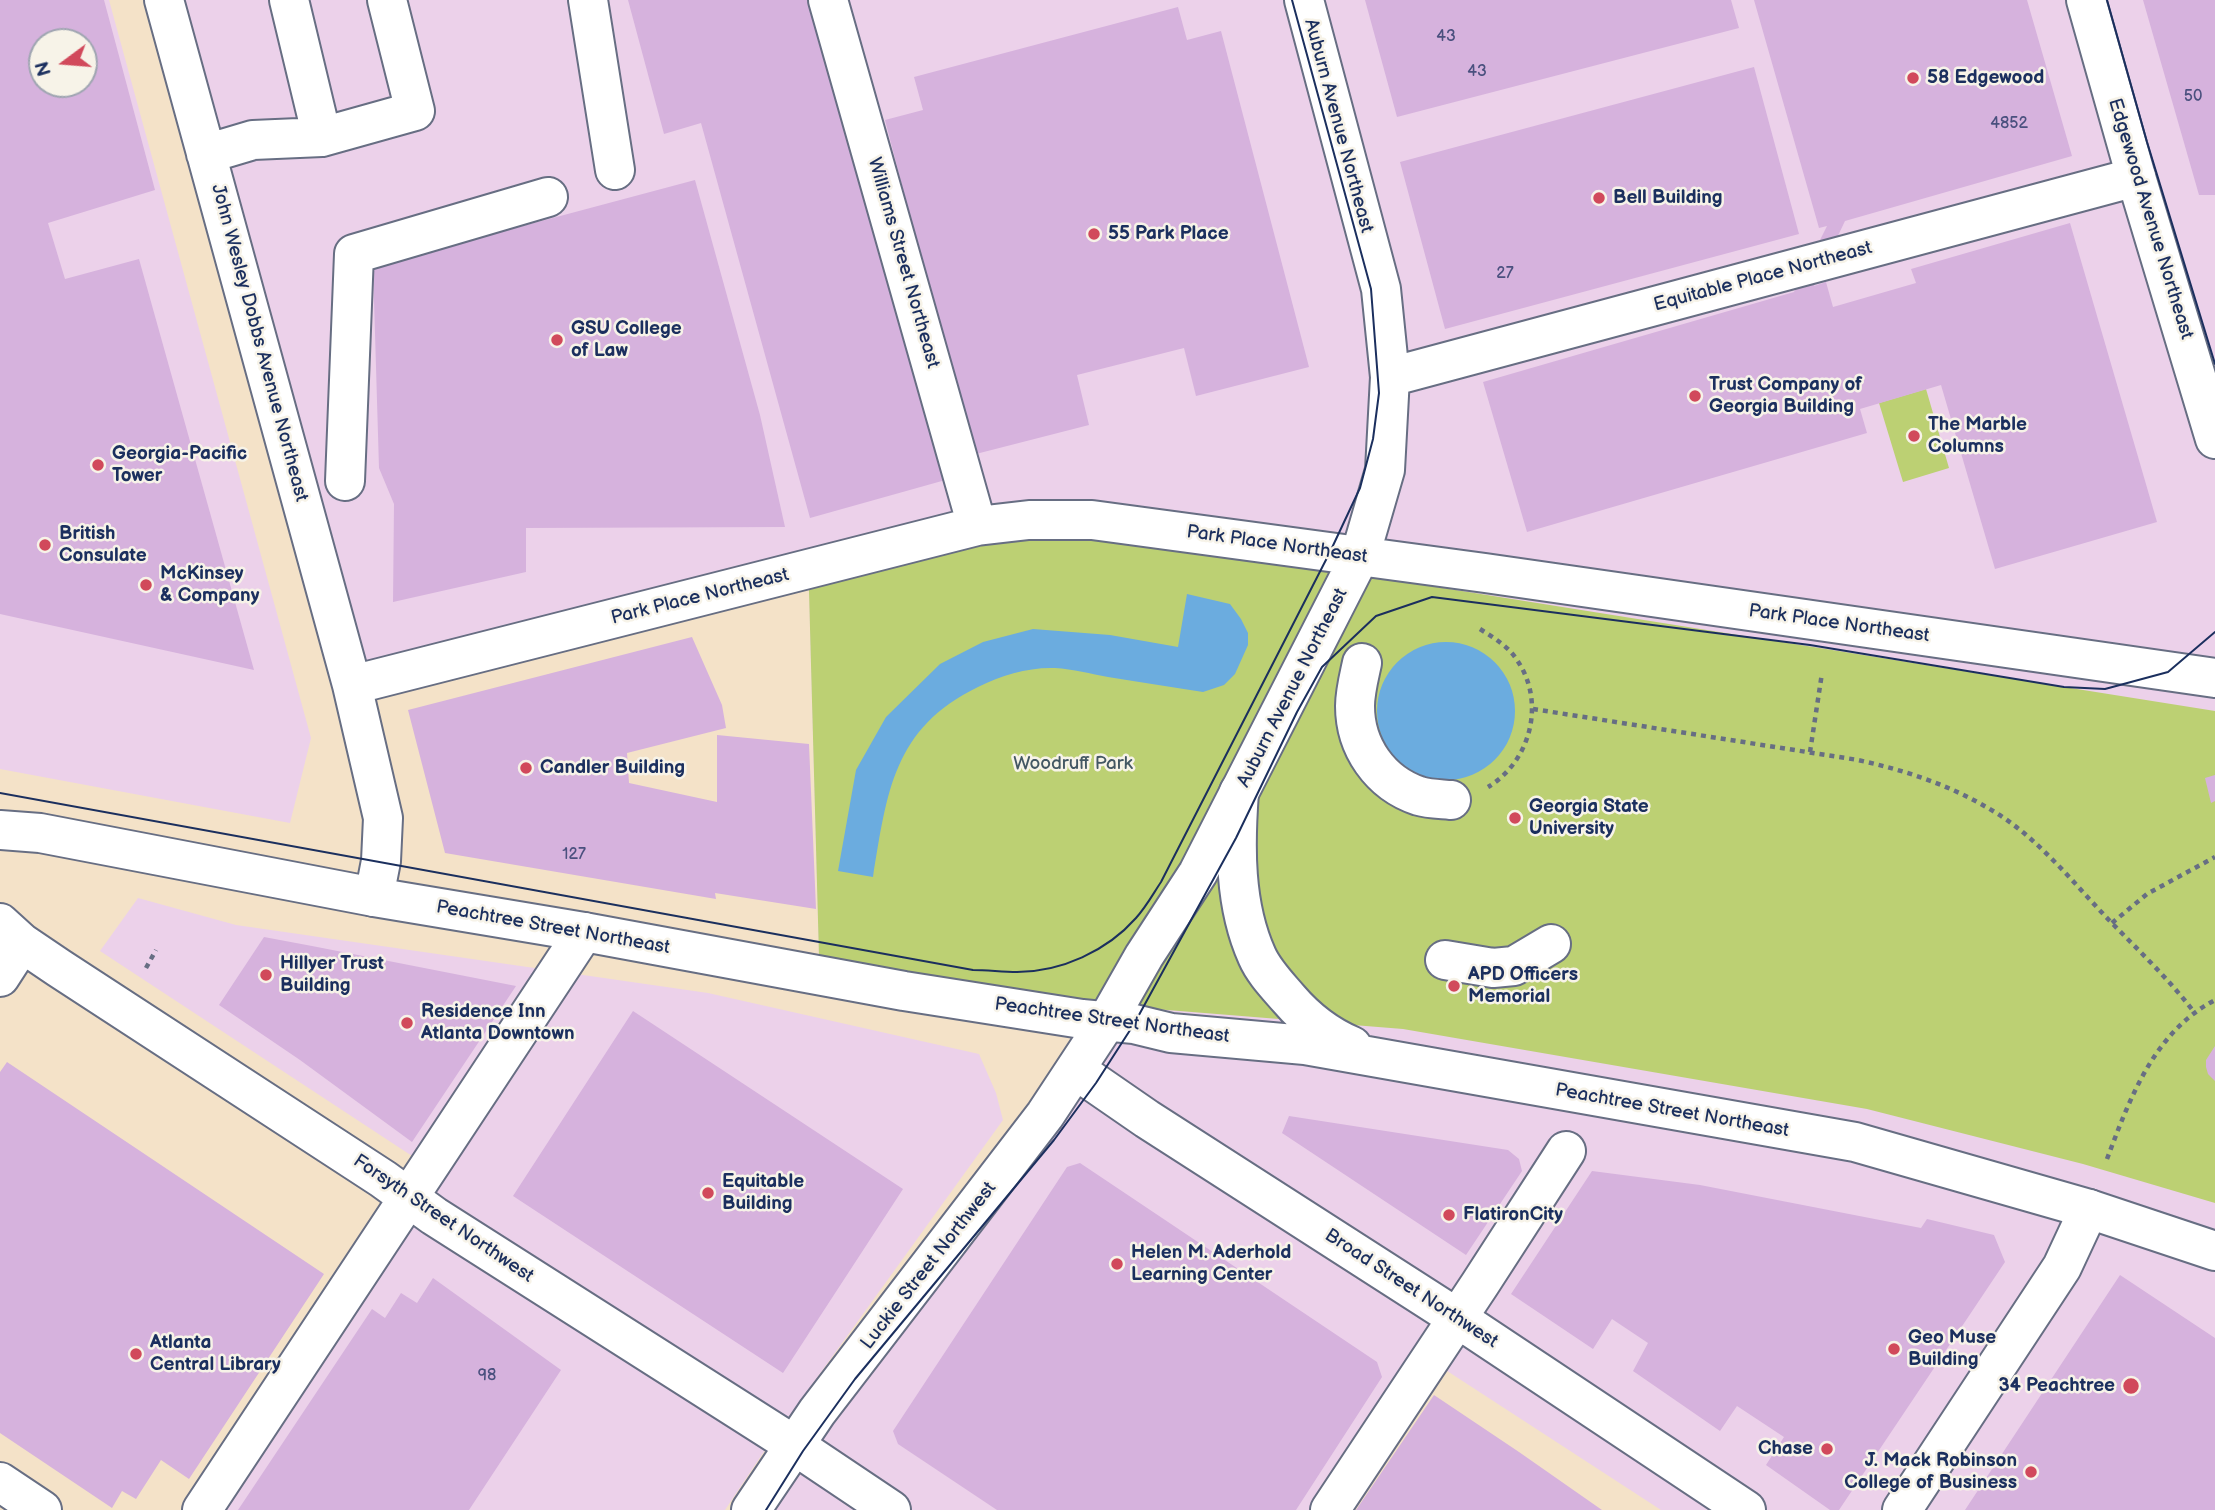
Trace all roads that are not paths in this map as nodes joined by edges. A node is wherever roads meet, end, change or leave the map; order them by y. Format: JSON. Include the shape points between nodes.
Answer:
{"nodes":[{"id":1,"x":164,"y":0,"type":"edge"},
{"id":2,"x":289,"y":0,"type":"edge"},
{"id":3,"x":387,"y":0,"type":"edge"},
{"id":4,"x":588,"y":0,"type":"edge"},
{"id":5,"x":828,"y":0,"type":"edge"},
{"id":6,"x":1304,"y":0,"type":"edge"},
{"id":7,"x":2086,"y":0,"type":"edge"},
{"id":8,"x":322,"y":137,"type":"junction"},
{"id":9,"x":206,"y":154,"type":"junction"},
{"id":10,"x":615,"y":170,"type":"dead end"},
{"id":11,"x":2136,"y":177,"type":"junction"},
{"id":12,"x":548,"y":197,"type":"dead end"},
{"id":13,"x":1390,"y":377,"type":"junction"},
{"id":14,"x":2212,"y":420,"type":"edge"},
{"id":15,"x":345,"y":481,"type":"dead end"},
{"id":16,"x":977,"y":526,"type":"junction"},
{"id":17,"x":1360,"y":556,"type":"junction"},
{"id":18,"x":1362,"y":663,"type":"dead end"},
{"id":19,"x":2215,"y":678,"type":"edge"},
{"id":20,"x":352,"y":685,"type":"junction"},
{"id":21,"x":1239,"y":792,"type":"junction"},
{"id":22,"x":1451,"y":800,"type":"road end"},
{"id":23,"x":0,"y":830,"type":"edge"},
{"id":24,"x":374,"y":897,"type":"junction"},
{"id":25,"x":584,"y":932,"type":"junction"},
{"id":26,"x":11,"y":933,"type":"edge"},
{"id":27,"x":1551,"y":944,"type":"dead end"},
{"id":28,"x":1445,"y":960,"type":"dead end"},
{"id":29,"x":0,"y":977,"type":"edge"},
{"id":30,"x":1107,"y":1021,"type":"junction"},
{"id":31,"x":1380,"y":1058,"type":"junction"},
{"id":32,"x":1076,"y":1070,"type":"junction"},
{"id":33,"x":1566,"y":1151,"type":"dead end"},
{"id":34,"x":410,"y":1197,"type":"junction"},
{"id":35,"x":2089,"y":1209,"type":"junction"},
{"id":36,"x":2215,"y":1251,"type":"edge"},
{"id":37,"x":1457,"y":1318,"type":"junction"},
{"id":38,"x":794,"y":1445,"type":"junction"},
{"id":39,"x":0,"y":1482,"type":"edge"},
{"id":40,"x":42,"y":1510,"type":"edge"},
{"id":41,"x":202,"y":1510,"type":"edge"},
{"id":42,"x":751,"y":1510,"type":"edge"},
{"id":43,"x":891,"y":1510,"type":"edge"},
{"id":44,"x":1330,"y":1510,"type":"edge"},
{"id":45,"x":1746,"y":1510,"type":"edge"},
{"id":46,"x":1902,"y":1510,"type":"edge"}],
"edges":[{"from":1,"to":9,"type":"street","name":"John Wesley Dobbs Avenue Northeast"},
{"from":2,"to":8,"type":"street"},
{"from":3,"to":8,"type":"street","via":[[415,111]]},
{"from":4,"to":10,"type":"street"},
{"from":5,"to":16,"type":"street","name":"Williams Street Northeast"},
{"from":6,"to":13,"type":"street","name":"Auburn Avenue Northeast","via":[[1381,289]]},
{"from":7,"to":11,"type":"street","name":"Edgewood Avenue Northeast"},
{"from":8,"to":9,"type":"street","via":[[253,140]]},
{"from":9,"to":20,"type":"street","name":"John Wesley Dobbs Avenue Northeast"},
{"from":11,"to":13,"type":"street","name":"Equitable Place Northeast"},
{"from":11,"to":14,"type":"street","name":"Edgewood Avenue Northeast"},
{"from":12,"to":15,"type":"street","via":[[354,254]]},
{"from":13,"to":17,"type":"street","name":"Auburn Avenue Northeast","via":[[1385,470]]},
{"from":16,"to":17,"type":"street","name":"Park Place Northeast","via":[[1092,520]]},
{"from":16,"to":20,"type":"street","name":"Park Place Northeast"},
{"from":17,"to":19,"type":"street","name":"Park Place Northeast"},
{"from":17,"to":21,"type":"street","name":"Auburn Avenue Northeast"},
{"from":18,"to":22,"type":"street","via":[[1355,705],[1358,734],[1371,762],[1393,784],[1420,797]]},
{"from":20,"to":24,"type":"street","name":"John Wesley Dobbs Avenue Northeast","via":[[383,818]]},
{"from":21,"to":30,"type":"street","name":"Auburn Avenue Northeast","via":[[1198,873]]},
{"from":21,"to":31,"type":"street","via":[[1237,868],[1257,957],[1302,1014],[1330,1037]]},
{"from":23,"to":24,"type":"street","name":"Peachtree Street Northeast","via":[[40,832]]},
{"from":24,"to":25,"type":"street","name":"Peachtree Street Northeast"},
{"from":25,"to":30,"type":"street","name":"Peachtree Street Northeast","via":[[917,993]]},
{"from":25,"to":34,"type":"street"},
{"from":26,"to":29,"type":"street"},
{"from":26,"to":34,"type":"street","name":"Forsyth Street Northwest"},
{"from":27,"to":28,"type":"street","via":[[1514,966],[1493,968]]},
{"from":30,"to":31,"type":"street","name":"Peachtree Street Northeast"},
{"from":30,"to":32,"type":"street","name":"Luckie Street Northwest"},
{"from":31,"to":35,"type":"street","name":"Peachtree Street Northeast","via":[[1854,1142]]},
{"from":32,"to":37,"type":"street","name":"Broad Street Northwest"},
{"from":32,"to":38,"type":"street","name":"Luckie Street Northwest"},
{"from":33,"to":37,"type":"street"},
{"from":34,"to":38,"type":"street","name":"Forsyth Street Northwest"},
{"from":34,"to":41,"type":"street"},
{"from":35,"to":36,"type":"street","name":"Peachtree Street Northeast"},
{"from":35,"to":46,"type":"street","via":[[2062,1267]]},
{"from":37,"to":44,"type":"street"},
{"from":37,"to":45,"type":"street","name":"Broad Street Northwest"},
{"from":38,"to":42,"type":"street","name":"Luckie Street Northwest"},
{"from":38,"to":43,"type":"street","name":"Forsyth Street Northwest"},
{"from":39,"to":40,"type":"street"}]}
